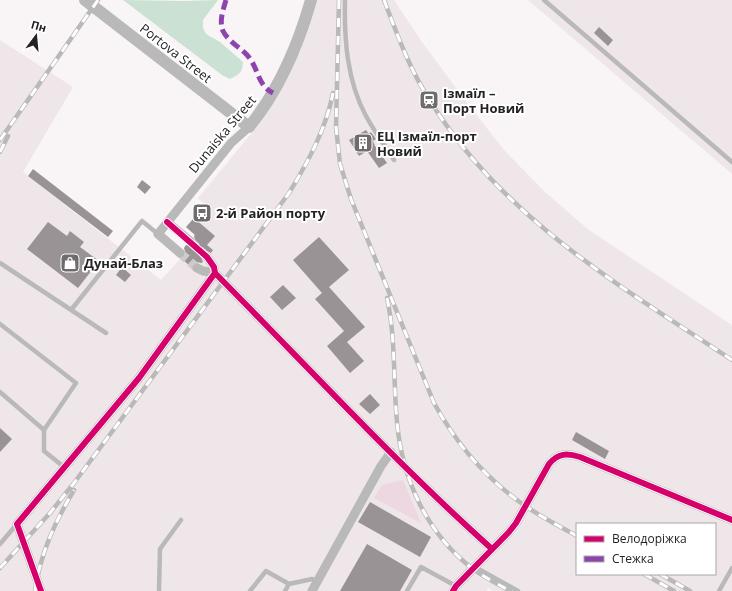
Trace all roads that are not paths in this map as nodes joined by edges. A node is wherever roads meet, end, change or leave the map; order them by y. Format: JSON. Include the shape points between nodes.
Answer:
{"nodes":[{"id":1,"x":85,"y":0,"type":"edge"},
{"id":2,"x":311,"y":0,"type":"edge"},
{"id":3,"x":345,"y":0,"type":"edge"},
{"id":4,"x":544,"y":0,"type":"edge"},
{"id":5,"x":249,"y":127,"type":"junction"},
{"id":6,"x":394,"y":160,"type":"dead end"},
{"id":7,"x":732,"y":162,"type":"edge"},
{"id":8,"x":167,"y":222,"type":"junction"},
{"id":9,"x":158,"y":234,"type":"junction"},
{"id":10,"x":190,"y":241,"type":"tunnel mouth"},
{"id":11,"x":180,"y":253,"type":"tunnel mouth"},
{"id":12,"x":207,"y":257,"type":"tunnel mouth"},
{"id":13,"x":0,"y":263,"type":"edge"},
{"id":14,"x":198,"y":268,"type":"tunnel mouth"},
{"id":15,"x":215,"y":273,"type":"junction"},
{"id":16,"x":71,"y":310,"type":"junction"},
{"id":17,"x":0,"y":324,"type":"edge"},
{"id":18,"x":106,"y":333,"type":"dead end"},
{"id":19,"x":0,"y":392,"type":"edge"},
{"id":20,"x":44,"y":430,"type":"junction"},
{"id":21,"x":391,"y":452,"type":"junction"},
{"id":22,"x":64,"y":468,"type":"junction"},
{"id":23,"x":181,"y":520,"type":"dead end"},
{"id":24,"x":732,"y":520,"type":"edge"},
{"id":25,"x":17,"y":524,"type":"junction"},
{"id":26,"x":0,"y":544,"type":"edge"},
{"id":27,"x":492,"y":549,"type":"junction"},
{"id":28,"x":475,"y":567,"type":"junction"},
{"id":29,"x":732,"y":568,"type":"edge"},
{"id":30,"x":317,"y":582,"type":"junction"},
{"id":31,"x":289,"y":584,"type":"junction"},
{"id":32,"x":454,"y":589,"type":"edge"},
{"id":33,"x":41,"y":591,"type":"edge"},
{"id":34,"x":159,"y":591,"type":"edge"},
{"id":35,"x":250,"y":591,"type":"edge"},
{"id":36,"x":286,"y":591,"type":"edge"},
{"id":37,"x":312,"y":591,"type":"edge"},
{"id":38,"x":407,"y":591,"type":"edge"},
{"id":39,"x":518,"y":591,"type":"edge"},
{"id":40,"x":719,"y":591,"type":"edge"}],
"edges":[{"from":1,"to":5,"type":"street","name":"Portova Street"},
{"from":2,"to":5,"type":"street","name":"Dunaiska Street","via":[[284,73],[260,115]]},
{"from":3,"to":6,"type":"lane","via":[[349,68],[356,92],[366,116]]},
{"from":4,"to":7,"type":"lane"},
{"from":5,"to":8,"type":"street","name":"Dunaiska Street","via":[[231,143]]},
{"from":8,"to":9,"type":"street","name":"Dunaiska Street"},
{"from":8,"to":10,"type":"street"},
{"from":9,"to":11,"type":"street"},
{"from":9,"to":16,"type":"lane","via":[[142,221]]},
{"from":12,"to":15,"type":"street"},
{"from":13,"to":16,"type":"lane"},
{"from":14,"to":15,"type":"street"},
{"from":15,"to":21,"type":"street"},
{"from":15,"to":22,"type":"street","via":[[139,378]]},
{"from":16,"to":18,"type":"lane"},
{"from":17,"to":20,"type":"lane","via":[[76,383]]},
{"from":19,"to":20,"type":"lane"},
{"from":20,"to":22,"type":"lane","via":[[44,451]]},
{"from":21,"to":27,"type":"street"},
{"from":21,"to":30,"type":"street"},
{"from":22,"to":25,"type":"street"},
{"from":23,"to":34,"type":"lane","via":[[160,549]]},
{"from":24,"to":27,"type":"street","via":[[580,457],[562,454],[553,460],[516,523]]},
{"from":25,"to":26,"type":"lane"},
{"from":25,"to":33,"type":"street"},
{"from":27,"to":28,"type":"street"},
{"from":28,"to":32,"type":"street"},
{"from":28,"to":39,"type":"lane"},
{"from":29,"to":40,"type":"lane"},
{"from":30,"to":31,"type":"lane","via":[[312,579]]},
{"from":30,"to":37,"type":"street"},
{"from":31,"to":35,"type":"lane","via":[[266,571]]},
{"from":31,"to":36,"type":"lane"},
{"from":32,"to":38,"type":"lane","via":[[421,567]]}]}
